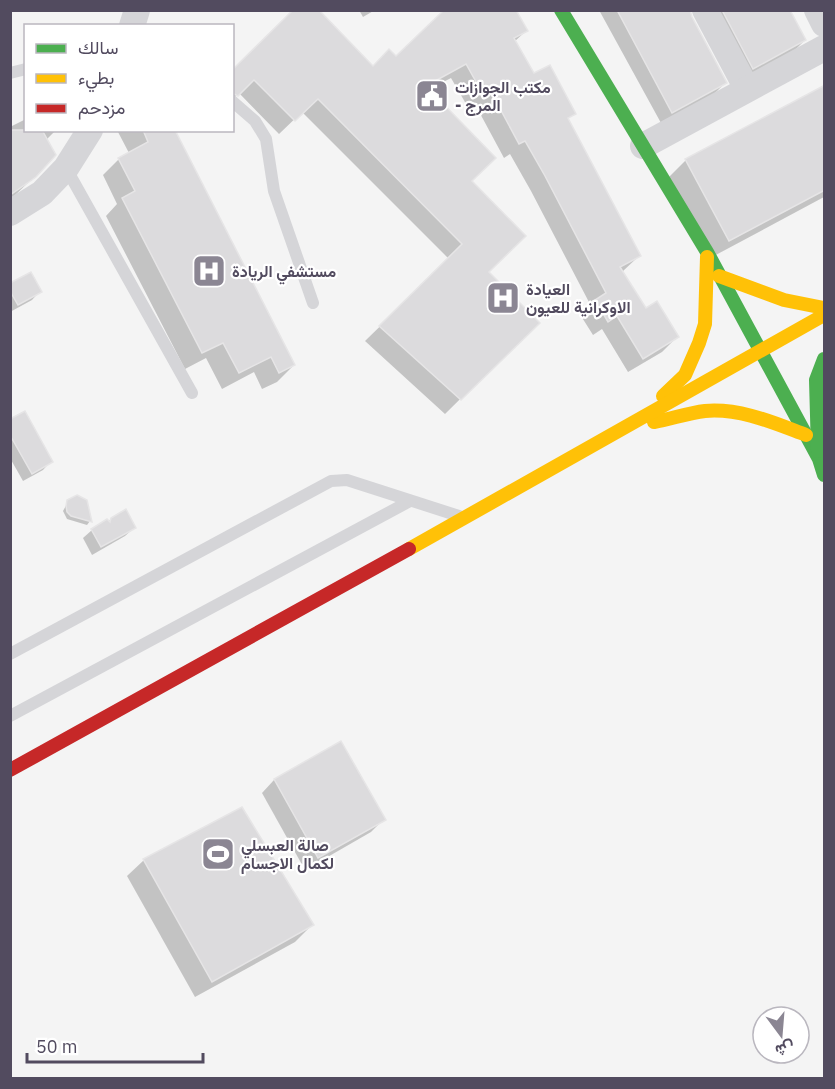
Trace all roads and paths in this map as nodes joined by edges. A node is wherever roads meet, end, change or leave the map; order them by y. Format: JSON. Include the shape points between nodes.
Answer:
{"nodes":[{"id":1,"x":561,"y":10,"type":"edge"},
{"id":2,"x":705,"y":10,"type":"edge"},
{"id":3,"x":817,"y":10,"type":"edge"},
{"id":4,"x":825,"y":24,"type":"edge"},
{"id":5,"x":825,"y":48,"type":"edge"},
{"id":6,"x":747,"y":89,"type":"junction"},
{"id":7,"x":234,"y":103,"type":"edge"},
{"id":8,"x":89,"y":132,"type":"edge"},
{"id":9,"x":643,"y":146,"type":"junction"},
{"id":10,"x":66,"y":168,"type":"junction"},
{"id":11,"x":10,"y":213,"type":"edge"},
{"id":12,"x":707,"y":252,"type":"junction"},
{"id":13,"x":719,"y":276,"type":"junction"},
{"id":14,"x":313,"y":303,"type":"dead end"},
{"id":15,"x":825,"y":308,"type":"edge"},
{"id":16,"x":825,"y":315,"type":"edge"},
{"id":17,"x":759,"y":350,"type":"junction"},
{"id":18,"x":825,"y":359,"type":"edge"},
{"id":19,"x":192,"y":393,"type":"dead end"},
{"id":20,"x":642,"y":417,"type":"junction"},
{"id":21,"x":617,"y":431,"type":"junction"},
{"id":22,"x":806,"y":435,"type":"junction"},
{"id":23,"x":819,"y":459,"type":"junction"},
{"id":24,"x":825,"y":475,"type":"edge"},
{"id":25,"x":410,"y":501,"type":"junction"},
{"id":26,"x":465,"y":518,"type":"junction"},
{"id":27,"x":10,"y":654,"type":"edge"},
{"id":28,"x":10,"y":716,"type":"edge"},
{"id":29,"x":10,"y":770,"type":"edge"}],
"edges":[{"from":1,"to":9,"type":"main road"},
{"from":2,"to":6,"type":"street"},
{"from":3,"to":4,"type":"street"},
{"from":5,"to":6,"type":"street"},
{"from":6,"to":9,"type":"street"},
{"from":7,"to":14,"type":"lane","via":[[255,121],[266,139],[274,191]]},
{"from":8,"to":10,"type":"street"},
{"from":9,"to":12,"type":"main road"},
{"from":10,"to":11,"type":"street","via":[[42,193]]},
{"from":10,"to":19,"type":"lane"},
{"from":12,"to":13,"type":"main road"},
{"from":12,"to":20,"type":"main road","via":[[707,301],[699,344],[684,375]]},
{"from":13,"to":15,"type":"main road","via":[[790,301]]},
{"from":13,"to":17,"type":"main road"},
{"from":16,"to":17,"type":"main road"},
{"from":17,"to":20,"type":"main road"},
{"from":17,"to":22,"type":"main road"},
{"from":18,"to":23,"type":"main road","via":[[816,380]]},
{"from":20,"to":21,"type":"main road"},
{"from":21,"to":22,"type":"main road","via":[[708,410],[734,412]]},
{"from":21,"to":26,"type":"main road"},
{"from":22,"to":23,"type":"main road"},
{"from":23,"to":24,"type":"main road"},
{"from":25,"to":26,"type":"lane"},
{"from":25,"to":27,"type":"lane","via":[[347,480],[331,481]]},
{"from":25,"to":28,"type":"lane"},
{"from":26,"to":29,"type":"main road"}]}
